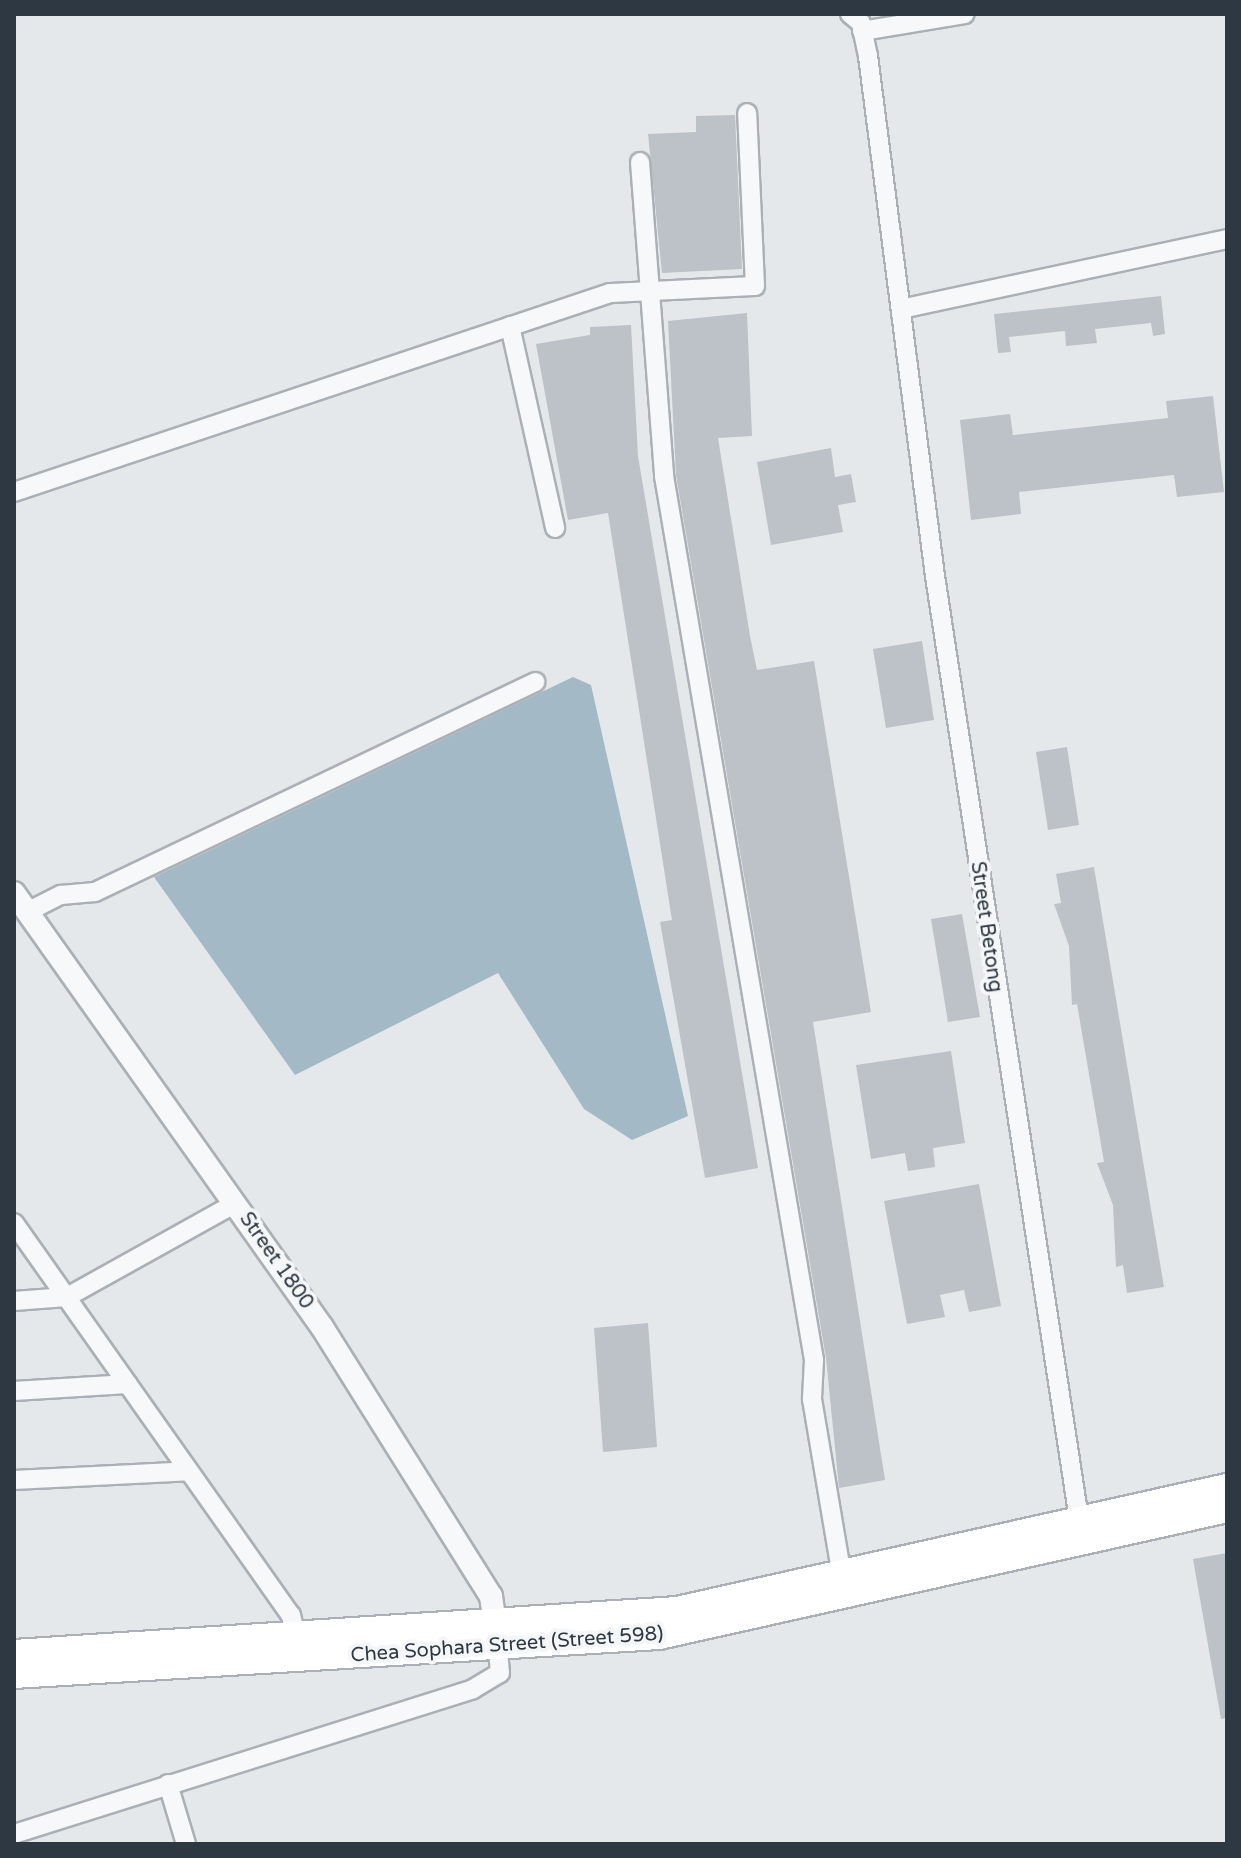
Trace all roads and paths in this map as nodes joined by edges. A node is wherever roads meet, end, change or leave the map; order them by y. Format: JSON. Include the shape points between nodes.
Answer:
{"nodes":[{"id":1,"x":850,"y":14,"type":"edge"},
{"id":2,"x":965,"y":14,"type":"edge"},
{"id":3,"x":862,"y":31,"type":"junction"},
{"id":4,"x":747,"y":113,"type":"dead end"},
{"id":5,"x":640,"y":162,"type":"dead end"},
{"id":6,"x":1227,"y":239,"type":"edge"},
{"id":7,"x":649,"y":296,"type":"junction"},
{"id":8,"x":901,"y":309,"type":"junction"},
{"id":9,"x":510,"y":326,"type":"junction"},
{"id":10,"x":14,"y":492,"type":"edge"},
{"id":11,"x":555,"y":528,"type":"dead end"},
{"id":12,"x":535,"y":682,"type":"dead end"},
{"id":13,"x":14,"y":893,"type":"edge"},
{"id":14,"x":27,"y":912,"type":"junction"},
{"id":15,"x":236,"y":1203,"type":"junction"},
{"id":16,"x":14,"y":1223,"type":"edge"},
{"id":17,"x":67,"y":1297,"type":"junction"},
{"id":18,"x":14,"y":1301,"type":"edge"},
{"id":19,"x":128,"y":1384,"type":"junction"},
{"id":20,"x":14,"y":1391,"type":"edge"},
{"id":21,"x":189,"y":1471,"type":"junction"},
{"id":22,"x":14,"y":1480,"type":"edge"},
{"id":23,"x":1227,"y":1487,"type":"edge"},
{"id":24,"x":1227,"y":1509,"type":"edge"},
{"id":25,"x":1081,"y":1531,"type":"junction"},
{"id":26,"x":843,"y":1586,"type":"junction"},
{"id":27,"x":296,"y":1636,"type":"junction"},
{"id":28,"x":496,"y":1637,"type":"junction"},
{"id":29,"x":14,"y":1653,"type":"edge"},
{"id":30,"x":14,"y":1675,"type":"edge"},
{"id":31,"x":168,"y":1784,"type":"junction"},
{"id":32,"x":14,"y":1834,"type":"edge"},
{"id":33,"x":186,"y":1844,"type":"edge"}],
"edges":[{"from":1,"to":3,"type":"street"},
{"from":2,"to":3,"type":"street"},
{"from":3,"to":8,"type":"street","name":"Street Betong"},
{"from":4,"to":7,"type":"street","via":[[755,286]]},
{"from":5,"to":7,"type":"street"},
{"from":6,"to":8,"type":"street"},
{"from":7,"to":9,"type":"street","via":[[610,293]]},
{"from":7,"to":26,"type":"street","via":[[664,476],[814,1360],[812,1399]]},
{"from":8,"to":25,"type":"street","name":"Street Betong","via":[[1000,1021]]},
{"from":9,"to":10,"type":"street"},
{"from":9,"to":11,"type":"street"},
{"from":12,"to":14,"type":"street","via":[[95,892],[61,895]]},
{"from":13,"to":14,"type":"street","name":"Street 1800"},
{"from":14,"to":15,"type":"street","name":"Street 1800"},
{"from":15,"to":17,"type":"street"},
{"from":15,"to":28,"type":"street","name":"Street 1800","via":[[484,1585]]},
{"from":16,"to":17,"type":"street"},
{"from":17,"to":18,"type":"street"},
{"from":17,"to":19,"type":"street"},
{"from":19,"to":20,"type":"street"},
{"from":19,"to":21,"type":"street"},
{"from":21,"to":22,"type":"street"},
{"from":21,"to":27,"type":"street","via":[[291,1615]]},
{"from":23,"to":25,"type":"main road","name":"Chea Sophara Street (Street 598)"},
{"from":24,"to":25,"type":"main road","name":"Chea Sophara Street (Street 598)"},
{"from":25,"to":26,"type":"main road","name":"Chea Sophara Street (Street 598)"},
{"from":26,"to":28,"type":"main road","name":"Chea Sophara Street (Street 598)"},
{"from":27,"to":28,"type":"main road","name":"Chea Sophara Street (Street 598)"},
{"from":27,"to":29,"type":"main road","name":"Chea Sophara Street (Street 598)"},
{"from":28,"to":30,"type":"main road","name":"Chea Sophara Street (Street 598)"},
{"from":28,"to":31,"type":"street","via":[[500,1673],[473,1689]]},
{"from":31,"to":32,"type":"street"},
{"from":31,"to":33,"type":"street"}]}
